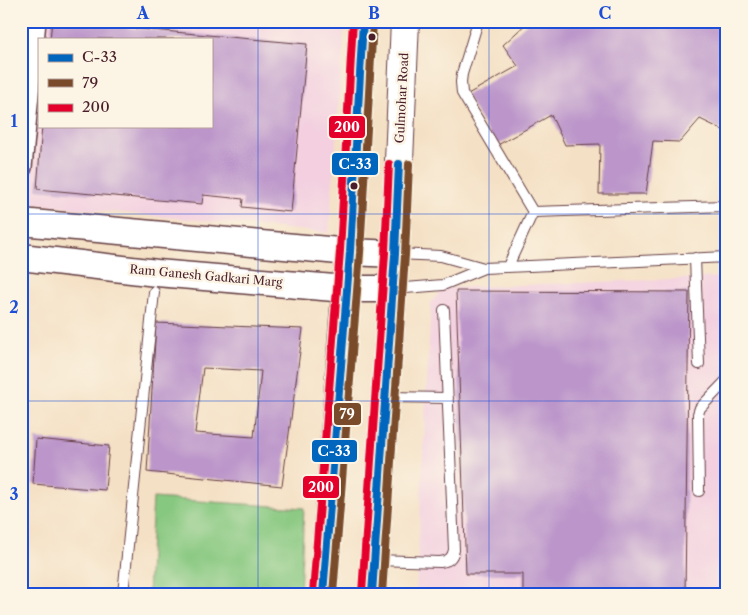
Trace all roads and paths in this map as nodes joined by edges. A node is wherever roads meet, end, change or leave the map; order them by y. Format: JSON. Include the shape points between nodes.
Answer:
{"nodes":[{"id":1,"x":35,"y":21,"type":"edge"},
{"id":2,"x":363,"y":21,"type":"edge"},
{"id":3,"x":405,"y":21,"type":"edge"},
{"id":4,"x":478,"y":21,"type":"edge"},
{"id":5,"x":21,"y":166,"type":"edge"},
{"id":6,"x":726,"y":206,"type":"edge"},
{"id":7,"x":533,"y":212,"type":"junction"},
{"id":8,"x":21,"y":222,"type":"edge"},
{"id":9,"x":350,"y":252,"type":"junction"},
{"id":10,"x":395,"y":254,"type":"junction"},
{"id":11,"x":21,"y":257,"type":"edge"},
{"id":12,"x":726,"y":257,"type":"edge"},
{"id":13,"x":695,"y":258,"type":"junction"},
{"id":14,"x":508,"y":266,"type":"junction"},
{"id":15,"x":484,"y":268,"type":"junction"},
{"id":16,"x":346,"y":289,"type":"junction"},
{"id":17,"x":392,"y":289,"type":"junction"},
{"id":18,"x":154,"y":292,"type":"dead end"},
{"id":19,"x":727,"y":308,"type":"edge"},
{"id":20,"x":444,"y":310,"type":"dead end"},
{"id":21,"x":699,"y":364,"type":"dead end"},
{"id":22,"x":727,"y":380,"type":"edge"},
{"id":23,"x":384,"y":397,"type":"junction"},
{"id":24,"x":448,"y":398,"type":"junction"},
{"id":25,"x":699,"y":491,"type":"dead end"},
{"id":26,"x":374,"y":560,"type":"junction"},
{"id":27,"x":123,"y":594,"type":"edge"},
{"id":28,"x":322,"y":594,"type":"edge"},
{"id":29,"x":372,"y":594,"type":"edge"}],
"edges":[{"from":1,"to":5,"type":"street"},
{"from":2,"to":9,"type":"main road"},
{"from":3,"to":10,"type":"main road","name":"Gulmohar Road"},
{"from":4,"to":7,"type":"lane","via":[[462,74],[462,93]]},
{"from":6,"to":7,"type":"lane"},
{"from":7,"to":14,"type":"lane"},
{"from":8,"to":9,"type":"street"},
{"from":9,"to":10,"type":"street"},
{"from":9,"to":16,"type":"main road"},
{"from":10,"to":15,"type":"lane","via":[[441,256]]},
{"from":10,"to":17,"type":"main road","name":"Gulmohar Road"},
{"from":11,"to":16,"type":"street","name":"Ram Ganesh Gadkari Marg"},
{"from":12,"to":13,"type":"lane"},
{"from":12,"to":19,"type":"lane"},
{"from":13,"to":14,"type":"lane"},
{"from":13,"to":21,"type":"lane"},
{"from":14,"to":15,"type":"lane"},
{"from":15,"to":17,"type":"lane","via":[[443,285]]},
{"from":16,"to":17,"type":"street","name":"Ram Ganesh Gadkari Marg"},
{"from":16,"to":28,"type":"main road"},
{"from":17,"to":23,"type":"main road","name":"Gulmohar Road"},
{"from":18,"to":27,"type":"lane"},
{"from":20,"to":24,"type":"lane"},
{"from":22,"to":25,"type":"lane","via":[[698,414]]},
{"from":23,"to":24,"type":"lane"},
{"from":23,"to":26,"type":"main road","name":"Gulmohar Road"},
{"from":24,"to":26,"type":"lane","via":[[453,556],[440,562]]},
{"from":26,"to":29,"type":"main road","name":"Gulmohar Road"}]}
